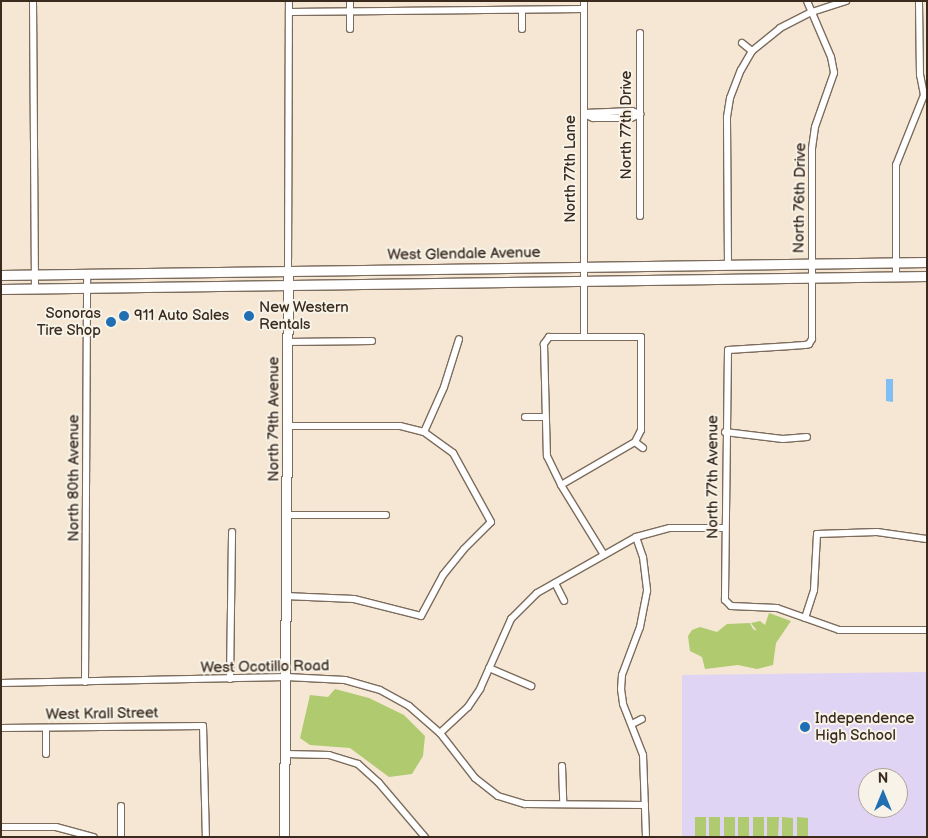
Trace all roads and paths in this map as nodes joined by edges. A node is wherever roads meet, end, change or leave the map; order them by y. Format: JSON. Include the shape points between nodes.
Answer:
{"nodes":[{"id":1,"x":33,"y":1,"type":"edge"},
{"id":2,"x":289,"y":1,"type":"edge"},
{"id":3,"x":350,"y":1,"type":"edge"},
{"id":4,"x":584,"y":1,"type":"edge"},
{"id":5,"x":807,"y":1,"type":"edge"},
{"id":6,"x":846,"y":1,"type":"edge"},
{"id":7,"x":919,"y":1,"type":"edge"},
{"id":8,"x":584,"y":9,"type":"junction"},
{"id":9,"x":522,"y":10,"type":"junction"},
{"id":10,"x":289,"y":12,"type":"junction"},
{"id":11,"x":350,"y":12,"type":"junction"},
{"id":12,"x":812,"y":12,"type":"junction"},
{"id":13,"x":350,"y":29,"type":"dead end"},
{"id":14,"x":522,"y":29,"type":"dead end"},
{"id":15,"x":640,"y":33,"type":"dead end"},
{"id":16,"x":742,"y":43,"type":"dead end"},
{"id":17,"x":752,"y":51,"type":"junction"},
{"id":18,"x":926,"y":94,"type":"edge"},
{"id":19,"x":584,"y":114,"type":"junction"},
{"id":20,"x":640,"y":114,"type":"junction"},
{"id":21,"x":640,"y":216,"type":"dead end"},
{"id":22,"x":895,"y":262,"type":"junction"},
{"id":23,"x":927,"y":262,"type":"edge"},
{"id":24,"x":811,"y":263,"type":"junction"},
{"id":25,"x":728,"y":264,"type":"junction"},
{"id":26,"x":583,"y":266,"type":"junction"},
{"id":27,"x":288,"y":270,"type":"junction"},
{"id":28,"x":87,"y":273,"type":"junction"},
{"id":29,"x":35,"y":274,"type":"junction"},
{"id":30,"x":1,"y":275,"type":"edge"},
{"id":31,"x":927,"y":276,"type":"edge"},
{"id":32,"x":896,"y":277,"type":"junction"},
{"id":33,"x":811,"y":278,"type":"junction"},
{"id":34,"x":583,"y":281,"type":"junction"},
{"id":35,"x":287,"y":285,"type":"junction"},
{"id":36,"x":87,"y":288,"type":"junction"},
{"id":37,"x":36,"y":289,"type":"junction"},
{"id":38,"x":1,"y":290,"type":"edge"},
{"id":39,"x":584,"y":336,"type":"junction"},
{"id":40,"x":459,"y":339,"type":"dead end"},
{"id":41,"x":372,"y":341,"type":"dead end"},
{"id":42,"x":287,"y":342,"type":"junction"},
{"id":43,"x":728,"y":350,"type":"joint"},
{"id":44,"x":525,"y":417,"type":"dead end"},
{"id":45,"x":544,"y":417,"type":"junction"},
{"id":46,"x":288,"y":426,"type":"junction"},
{"id":47,"x":424,"y":432,"type":"junction"},
{"id":48,"x":725,"y":432,"type":"junction"},
{"id":49,"x":807,"y":437,"type":"dead end"},
{"id":50,"x":635,"y":442,"type":"junction"},
{"id":51,"x":643,"y":448,"type":"dead end"},
{"id":52,"x":561,"y":485,"type":"junction"},
{"id":53,"x":286,"y":515,"type":"junction"},
{"id":54,"x":386,"y":515,"type":"dead end"},
{"id":55,"x":724,"y":528,"type":"junction"},
{"id":56,"x":232,"y":532,"type":"dead end"},
{"id":57,"x":636,"y":537,"type":"junction"},
{"id":58,"x":927,"y":539,"type":"edge"},
{"id":59,"x":604,"y":555,"type":"junction"},
{"id":60,"x":555,"y":583,"type":"junction"},
{"id":61,"x":285,"y":596,"type":"junction"},
{"id":62,"x":564,"y":601,"type":"dead end"},
{"id":63,"x":805,"y":618,"type":"junction"},
{"id":64,"x":927,"y":630,"type":"edge"},
{"id":65,"x":489,"y":668,"type":"junction"},
{"id":66,"x":286,"y":677,"type":"junction"},
{"id":67,"x":230,"y":679,"type":"junction"},
{"id":68,"x":85,"y":682,"type":"junction"},
{"id":69,"x":1,"y":683,"type":"edge"},
{"id":70,"x":531,"y":686,"type":"dead end"},
{"id":71,"x":642,"y":719,"type":"dead end"},
{"id":72,"x":632,"y":724,"type":"junction"},
{"id":73,"x":1,"y":728,"type":"edge"},
{"id":74,"x":46,"y":728,"type":"junction"},
{"id":75,"x":440,"y":733,"type":"junction"},
{"id":76,"x":46,"y":754,"type":"dead end"},
{"id":77,"x":285,"y":754,"type":"junction"},
{"id":78,"x":562,"y":766,"type":"dead end"},
{"id":79,"x":563,"y":804,"type":"junction"},
{"id":80,"x":645,"y":804,"type":"junction"},
{"id":81,"x":121,"y":806,"type":"dead end"},
{"id":82,"x":1,"y":827,"type":"edge"},
{"id":83,"x":94,"y":837,"type":"edge"},
{"id":84,"x":121,"y":837,"type":"edge"},
{"id":85,"x":206,"y":837,"type":"edge"},
{"id":86,"x":284,"y":837,"type":"edge"},
{"id":87,"x":425,"y":837,"type":"edge"},
{"id":88,"x":646,"y":837,"type":"edge"}],
"edges":[{"from":1,"to":29,"type":"street"},
{"from":2,"to":10,"type":"street","name":"North 79th Avenue"},
{"from":3,"to":11,"type":"street"},
{"from":4,"to":8,"type":"street","name":"North 77th Lane"},
{"from":5,"to":12,"type":"street","name":"North 76th Drive"},
{"from":6,"to":12,"type":"street"},
{"from":7,"to":18,"type":"street","via":[[920,75]]},
{"from":8,"to":9,"type":"street"},
{"from":8,"to":19,"type":"street","name":"North 77th Lane"},
{"from":9,"to":11,"type":"street"},
{"from":9,"to":14,"type":"street"},
{"from":10,"to":11,"type":"street"},
{"from":10,"to":27,"type":"street","name":"North 79th Avenue"},
{"from":11,"to":13,"type":"street"},
{"from":12,"to":17,"type":"street","via":[[780,28]]},
{"from":12,"to":24,"type":"street","name":"North 76th Drive","via":[[834,73],[813,139]]},
{"from":15,"to":20,"type":"street","name":"North 77th Drive"},
{"from":16,"to":17,"type":"street"},
{"from":17,"to":25,"type":"street","via":[[733,89],[727,117]]},
{"from":18,"to":22,"type":"street","via":[[896,165]]},
{"from":19,"to":20,"type":"street","via":[[632,111]]},
{"from":19,"to":26,"type":"street","name":"North 77th Lane"},
{"from":20,"to":21,"type":"street","name":"North 77th Drive"},
{"from":22,"to":23,"type":"main road","name":"West Glendale Avenue"},
{"from":22,"to":24,"type":"main road","name":"West Glendale Avenue"},
{"from":22,"to":32,"type":"street"},
{"from":24,"to":25,"type":"main road","name":"West Glendale Avenue"},
{"from":24,"to":33,"type":"street","name":"North 76th Drive"},
{"from":25,"to":26,"type":"main road","name":"West Glendale Avenue"},
{"from":26,"to":27,"type":"main road","name":"West Glendale Avenue"},
{"from":26,"to":34,"type":"street","name":"North 77th Lane"},
{"from":27,"to":28,"type":"main road","name":"West Glendale Avenue"},
{"from":27,"to":35,"type":"main road","name":"North 79th Avenue"},
{"from":28,"to":29,"type":"main road","name":"West Glendale Avenue"},
{"from":28,"to":36,"type":"street","name":"North 80th Avenue"},
{"from":29,"to":30,"type":"main road","name":"West Glendale Avenue"},
{"from":29,"to":37,"type":"street"},
{"from":31,"to":32,"type":"main road","name":"West Glendale Avenue"},
{"from":32,"to":33,"type":"main road","name":"West Glendale Avenue"},
{"from":33,"to":34,"type":"main road","name":"West Glendale Avenue"},
{"from":33,"to":43,"type":"street","name":"North 76th Drive","via":[[810,344]]},
{"from":34,"to":35,"type":"main road","name":"West Glendale Avenue"},
{"from":34,"to":39,"type":"street","name":"North 77th Lane"},
{"from":35,"to":36,"type":"main road","name":"West Glendale Avenue"},
{"from":35,"to":42,"type":"main road","name":"North 79th Avenue"},
{"from":36,"to":37,"type":"main road","name":"West Glendale Avenue"},
{"from":36,"to":68,"type":"street","name":"North 80th Avenue"},
{"from":37,"to":38,"type":"main road","name":"West Glendale Avenue"},
{"from":39,"to":45,"type":"street","via":[[545,338]]},
{"from":39,"to":50,"type":"street","via":[[641,337],[644,419]]},
{"from":40,"to":47,"type":"street","via":[[444,387]]},
{"from":41,"to":42,"type":"street"},
{"from":42,"to":46,"type":"main road","name":"North 79th Avenue"},
{"from":43,"to":48,"type":"street","name":"North 77th Avenue"},
{"from":44,"to":45,"type":"street"},
{"from":45,"to":52,"type":"street","via":[[546,456]]},
{"from":46,"to":47,"type":"street","via":[[400,426]]},
{"from":46,"to":53,"type":"main road","name":"North 79th Avenue"},
{"from":47,"to":61,"type":"street","via":[[453,453],[491,522],[443,576],[421,616],[354,598]]},
{"from":48,"to":49,"type":"street","via":[[783,439]]},
{"from":48,"to":55,"type":"street","name":"North 77th Avenue"},
{"from":50,"to":51,"type":"street"},
{"from":50,"to":52,"type":"street"},
{"from":52,"to":59,"type":"street"},
{"from":53,"to":54,"type":"street"},
{"from":53,"to":61,"type":"main road","name":"North 79th Avenue"},
{"from":55,"to":57,"type":"street","via":[[670,528]]},
{"from":55,"to":63,"type":"street","name":"North 77th Avenue","via":[[727,605],[765,606]]},
{"from":56,"to":67,"type":"street"},
{"from":57,"to":59,"type":"street"},
{"from":57,"to":72,"type":"street","via":[[643,557],[647,591],[640,627],[622,674],[623,704]]},
{"from":58,"to":63,"type":"street","via":[[877,532],[817,534],[814,590]]},
{"from":59,"to":60,"type":"street"},
{"from":60,"to":62,"type":"street"},
{"from":60,"to":65,"type":"street","via":[[523,604],[511,619]]},
{"from":61,"to":66,"type":"main road","name":"North 79th Avenue"},
{"from":63,"to":64,"type":"street","via":[[847,631]]},
{"from":65,"to":70,"type":"street"},
{"from":65,"to":75,"type":"street","via":[[468,707]]},
{"from":66,"to":67,"type":"street","name":"West Ocotillo Road"},
{"from":66,"to":75,"type":"street","name":"West Ocotillo Road","via":[[326,677],[380,690],[410,706]]},
{"from":66,"to":77,"type":"main road","name":"North 79th Avenue"},
{"from":67,"to":68,"type":"street","name":"West Ocotillo Road"},
{"from":68,"to":69,"type":"street","name":"West Ocotillo Road"},
{"from":71,"to":72,"type":"street"},
{"from":72,"to":80,"type":"street","via":[[643,755]]},
{"from":73,"to":74,"type":"street","name":"West Krall Street"},
{"from":74,"to":76,"type":"street"},
{"from":74,"to":85,"type":"street","name":"West Krall Street","via":[[203,726]]},
{"from":75,"to":79,"type":"street","name":"West Ocotillo Road","via":[[475,778],[498,796],[525,804]]},
{"from":77,"to":86,"type":"main road","name":"North 79th Avenue"},
{"from":77,"to":87,"type":"street","via":[[329,755],[358,764],[379,783]]},
{"from":78,"to":79,"type":"street"},
{"from":79,"to":80,"type":"street","name":"West Ocotillo Road"},
{"from":80,"to":88,"type":"street"},
{"from":81,"to":84,"type":"street"},
{"from":82,"to":83,"type":"street","via":[[56,827]]}]}
